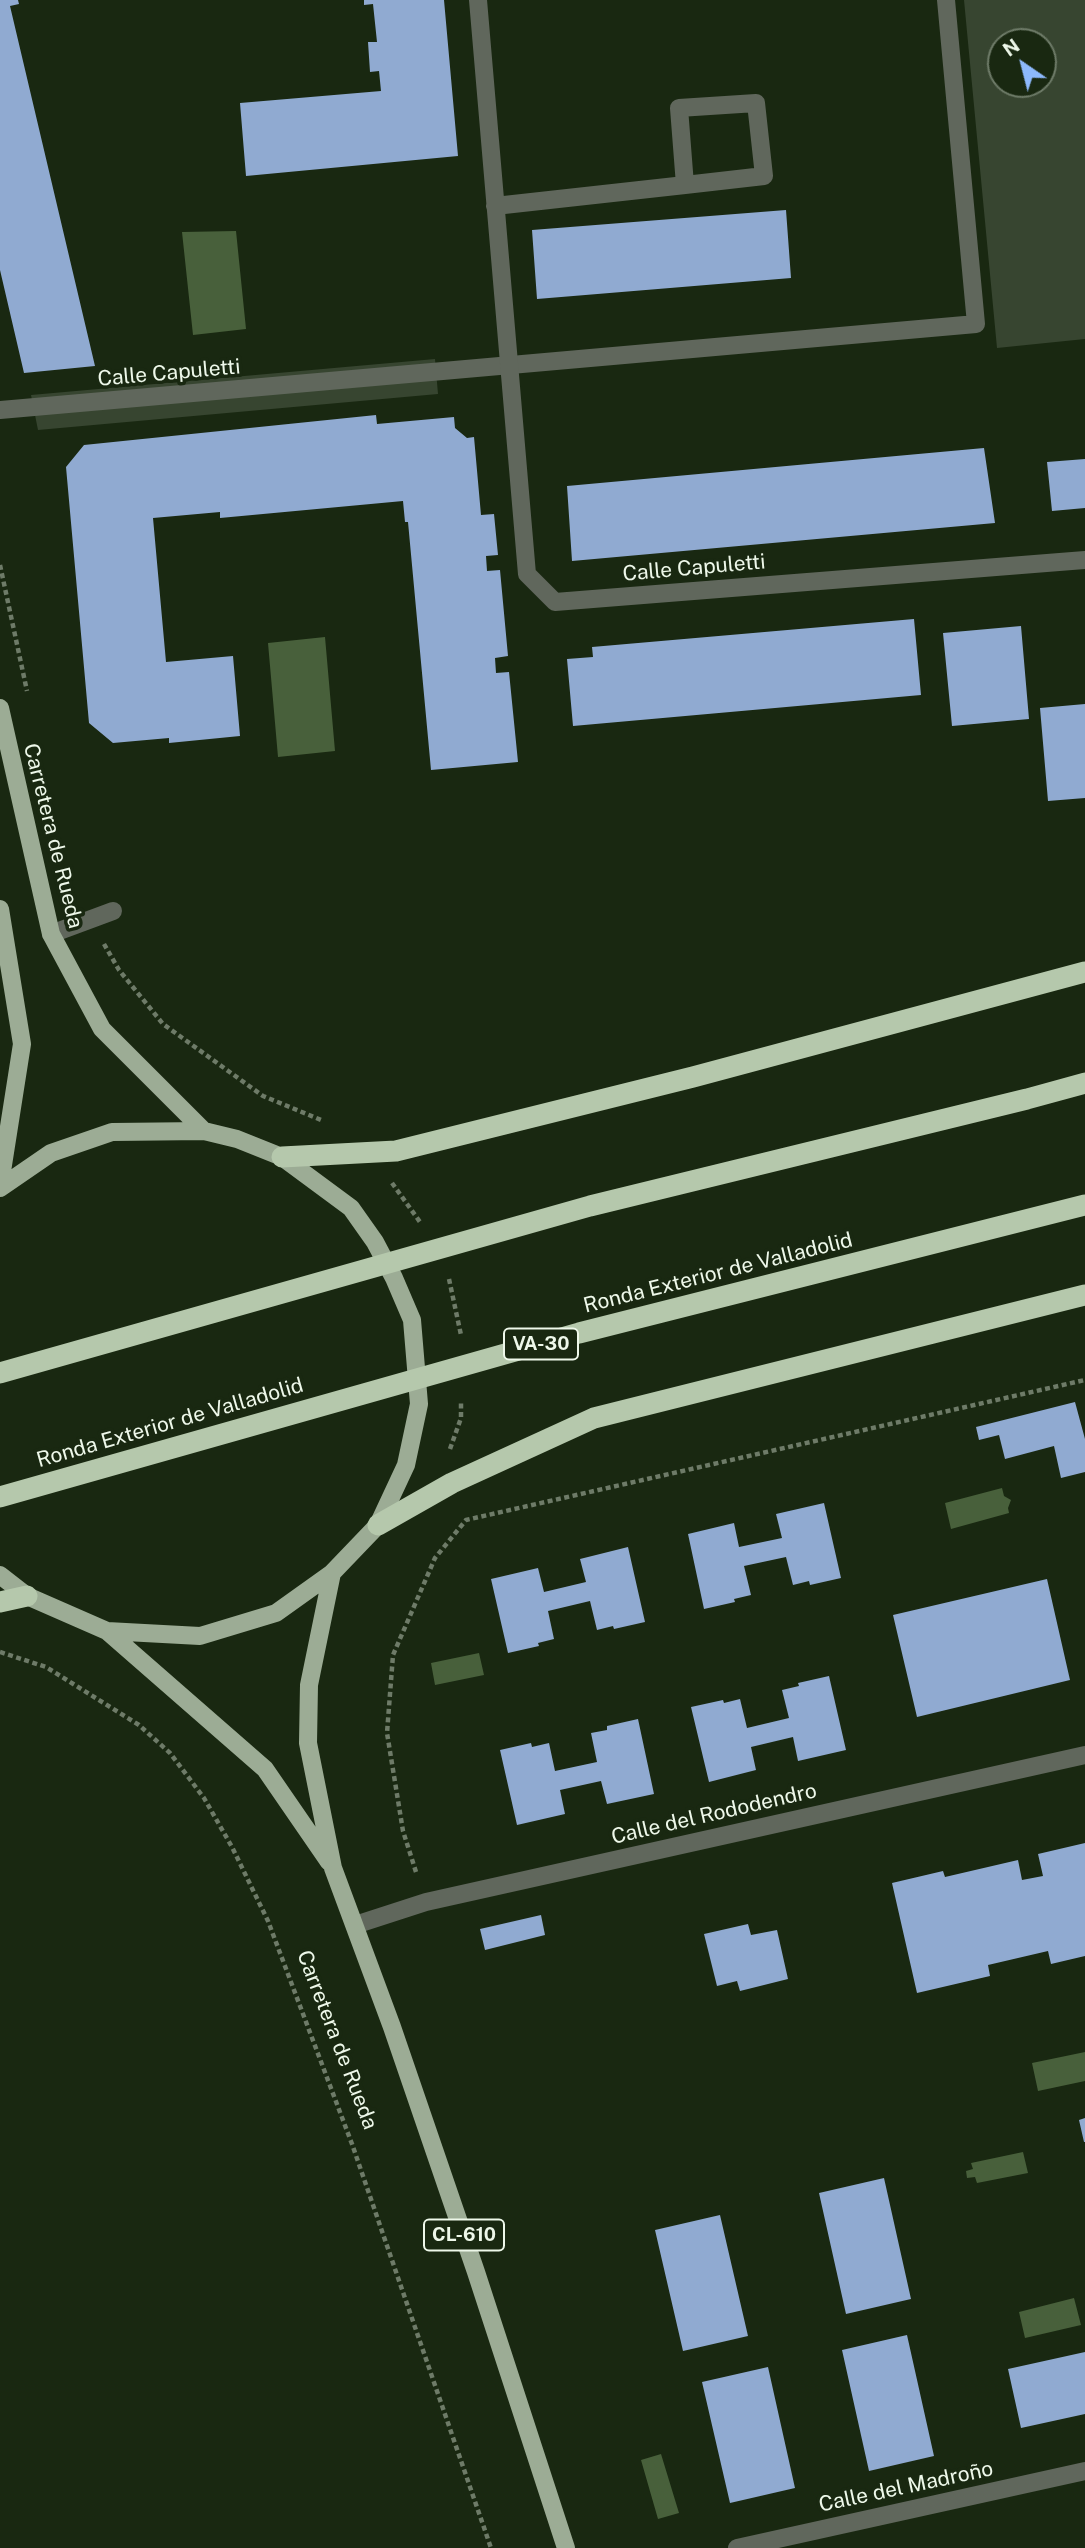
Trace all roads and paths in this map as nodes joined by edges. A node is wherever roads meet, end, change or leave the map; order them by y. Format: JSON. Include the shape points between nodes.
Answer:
{"nodes":[{"id":1,"x":478,"y":0,"type":"edge"},
{"id":2,"x":946,"y":0,"type":"edge"},
{"id":3,"x":685,"y":185,"type":"junction"},
{"id":4,"x":495,"y":206,"type":"junction"},
{"id":5,"x":508,"y":366,"type":"junction"},
{"id":6,"x":0,"y":410,"type":"edge"},
{"id":7,"x":1085,"y":559,"type":"edge"},
{"id":8,"x":0,"y":708,"type":"edge"},
{"id":9,"x":0,"y":909,"type":"edge"},
{"id":10,"x":113,"y":911,"type":"dead end"},
{"id":11,"x":51,"y":933,"type":"junction"},
{"id":12,"x":1085,"y":972,"type":"edge"},
{"id":13,"x":1085,"y":1083,"type":"edge"},
{"id":14,"x":204,"y":1131,"type":"junction"},
{"id":15,"x":282,"y":1157,"type":"junction"},
{"id":16,"x":0,"y":1186,"type":"edge"},
{"id":17,"x":1085,"y":1205,"type":"edge"},
{"id":18,"x":1085,"y":1295,"type":"edge"},
{"id":19,"x":0,"y":1373,"type":"edge"},
{"id":20,"x":1085,"y":1380,"type":"edge"},
{"id":21,"x":0,"y":1497,"type":"edge"},
{"id":22,"x":378,"y":1525,"type":"junction"},
{"id":23,"x":332,"y":1573,"type":"junction"},
{"id":24,"x":0,"y":1576,"type":"edge"},
{"id":25,"x":27,"y":1596,"type":"junction"},
{"id":26,"x":0,"y":1602,"type":"edge"},
{"id":27,"x":107,"y":1631,"type":"junction"},
{"id":28,"x":0,"y":1653,"type":"edge"},
{"id":29,"x":1085,"y":1755,"type":"edge"},
{"id":30,"x":333,"y":1868,"type":"junction"},
{"id":31,"x":426,"y":1902,"type":"junction"},
{"id":32,"x":355,"y":1924,"type":"junction"},
{"id":33,"x":1085,"y":2471,"type":"edge"},
{"id":34,"x":491,"y":2548,"type":"edge"},
{"id":35,"x":566,"y":2548,"type":"edge"},
{"id":36,"x":737,"y":2548,"type":"edge"}],
"edges":[{"from":1,"to":4,"type":"street","name":"Calle Capuletti"},
{"from":2,"to":5,"type":"street","name":"Calle Capuletti","via":[[976,324]]},
{"from":3,"to":3,"type":"street","via":[[764,176],[756,103],[679,108]]},
{"from":3,"to":4,"type":"street"},
{"from":4,"to":5,"type":"street","name":"Calle Capuletti"},
{"from":5,"to":6,"type":"street","name":"Calle Capuletti"},
{"from":5,"to":7,"type":"street","name":"Calle Capuletti","via":[[527,574],[555,602]]},
{"from":8,"to":11,"type":"main road","name":"Carretera de Rueda"},
{"from":9,"to":16,"type":"main road","via":[[22,1044]]},
{"from":10,"to":11,"type":"street"},
{"from":11,"to":14,"type":"main road","name":"Carretera de Rueda","via":[[102,1028]]},
{"from":12,"to":15,"type":"highway","via":[[396,1151]]},
{"from":13,"to":19,"type":"highway","via":[[590,1206]]},
{"from":14,"to":15,"type":"main road"},
{"from":14,"to":16,"type":"main road","via":[[112,1132],[51,1153]]},
{"from":15,"to":22,"type":"main road","via":[[351,1208],[394,1278],[412,1320],[418,1404],[405,1465]]},
{"from":17,"to":21,"type":"highway","name":"Ronda Exterior de Valladolid","number":"VA-30","via":[[579,1333]]},
{"from":18,"to":22,"type":"highway","via":[[594,1418],[452,1483]]},
{"from":20,"to":31,"type":"path","via":[[466,1520],[435,1558],[393,1655],[387,1733],[403,1831]]},
{"from":22,"to":23,"type":"main road"},
{"from":23,"to":27,"type":"main road","via":[[276,1613],[200,1636]]},
{"from":23,"to":30,"type":"main road","number":"CL-610","via":[[309,1685],[308,1743]]},
{"from":24,"to":25,"type":"main road"},
{"from":25,"to":26,"type":"highway"},
{"from":25,"to":27,"type":"main road"},
{"from":27,"to":30,"type":"main road","number":"CL-610","via":[[265,1769]]},
{"from":28,"to":34,"type":"path","name":"Carretera de Rueda","via":[[46,1667],[139,1725],[170,1753],[198,1789],[232,1847],[268,1921],[352,2144]]},
{"from":29,"to":31,"type":"street","name":"Calle del Rododendro"},
{"from":30,"to":32,"type":"main road","number":"CL-610"},
{"from":31,"to":32,"type":"street","name":"Calle del Rododendro"},
{"from":32,"to":35,"type":"main road","number":"CL-610","via":[[468,2246]]},
{"from":33,"to":36,"type":"street","name":"Calle del Madroño"}]}
